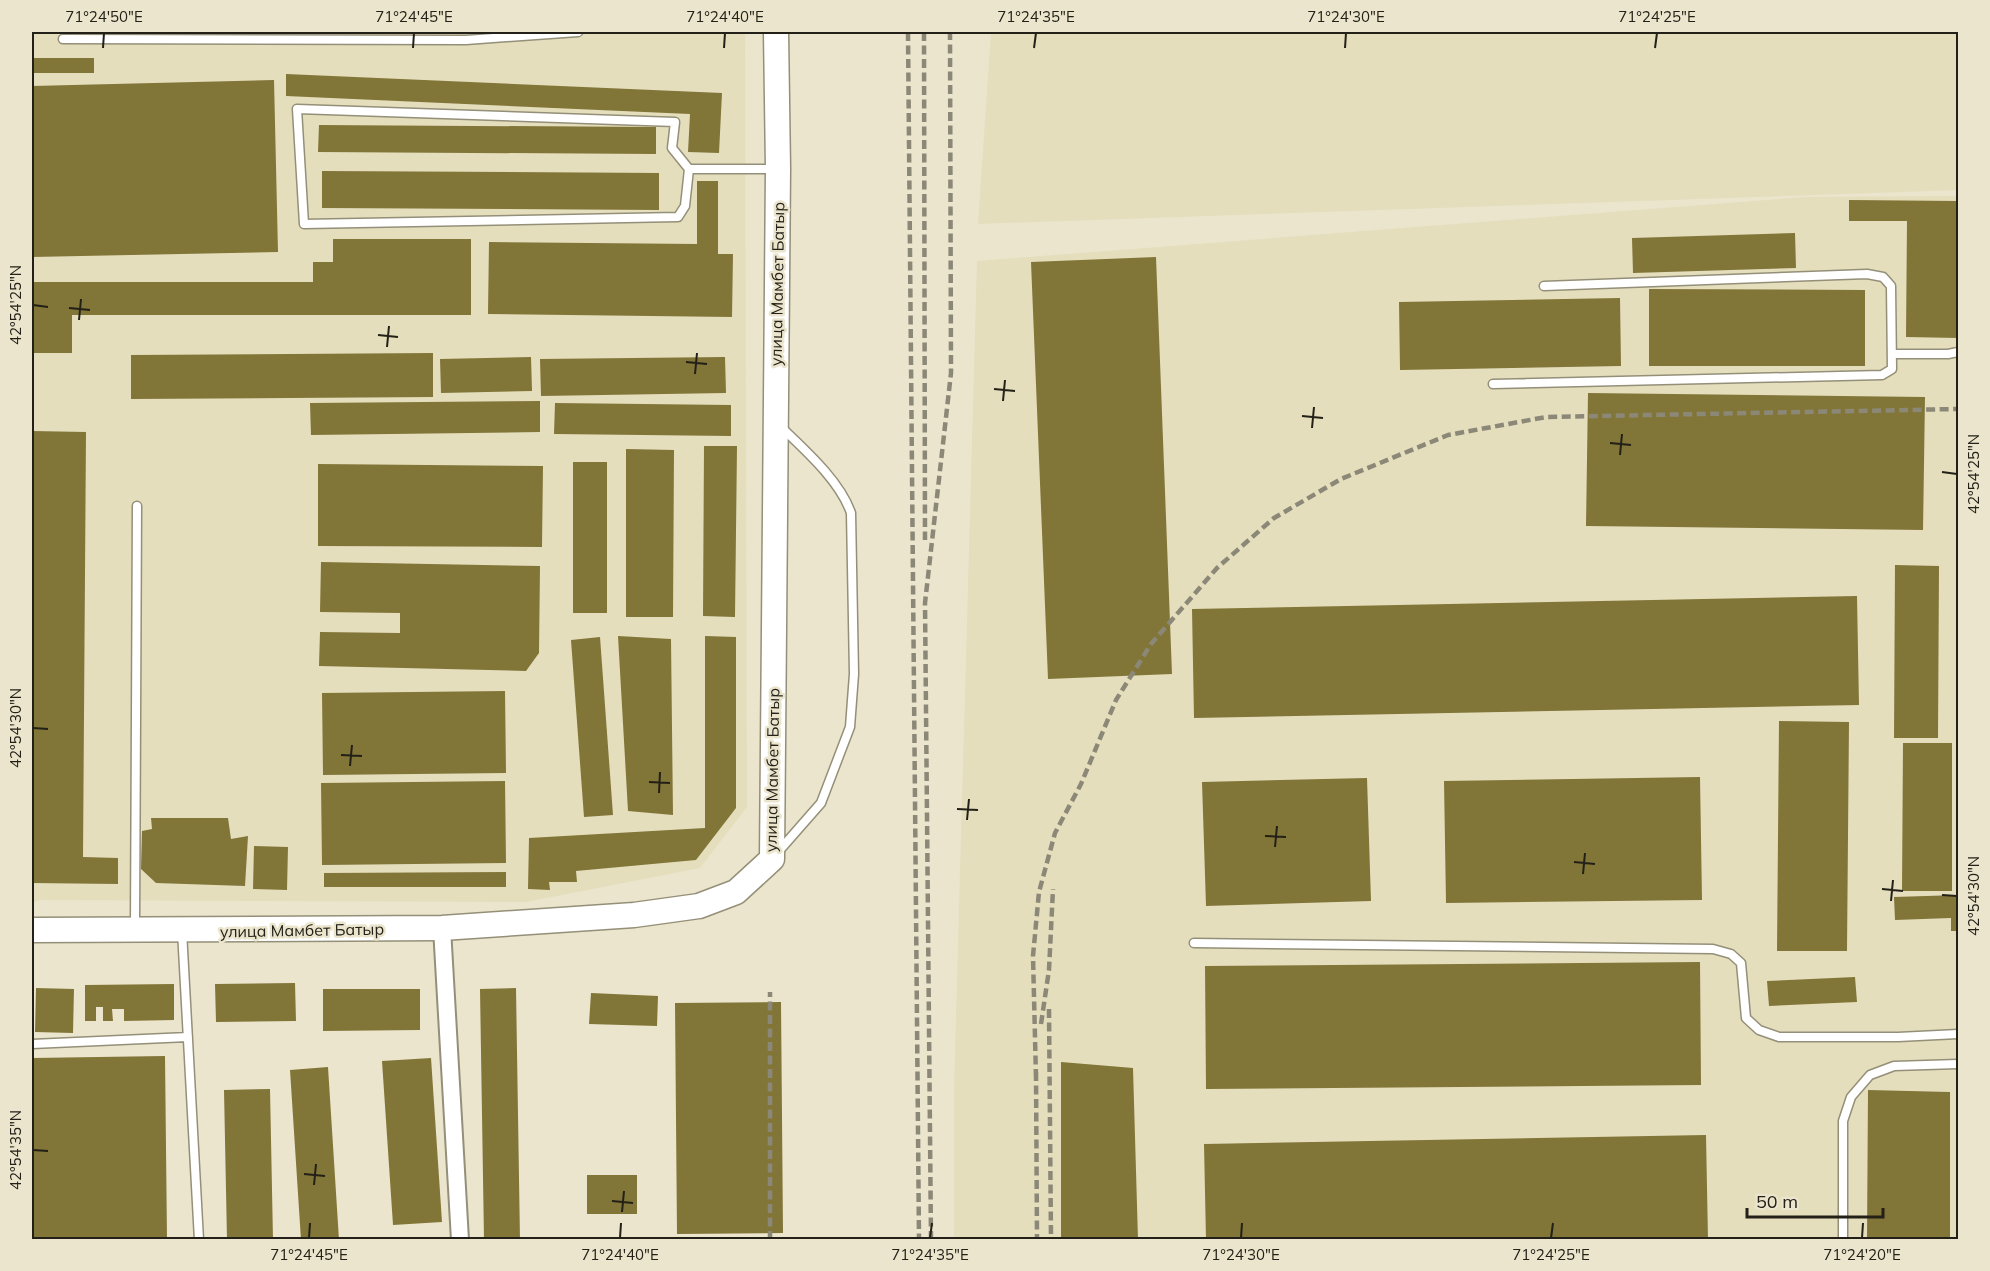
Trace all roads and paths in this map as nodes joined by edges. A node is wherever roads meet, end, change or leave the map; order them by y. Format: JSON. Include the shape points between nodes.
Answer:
{"nodes":[{"id":1,"x":578,"y":32,"type":"edge"},
{"id":2,"x":776,"y":32,"type":"edge"},
{"id":3,"x":466,"y":36,"type":"edge"},
{"id":4,"x":63,"y":39,"type":"dead end"},
{"id":5,"x":689,"y":169,"type":"junction"},
{"id":6,"x":778,"y":169,"type":"junction"},
{"id":7,"x":1544,"y":286,"type":"dead end"},
{"id":8,"x":1959,"y":352,"type":"edge"},
{"id":9,"x":1893,"y":354,"type":"junction"},
{"id":10,"x":1493,"y":384,"type":"dead end"},
{"id":11,"x":775,"y":422,"type":"junction"},
{"id":12,"x":137,"y":506,"type":"dead end"},
{"id":13,"x":771,"y":859,"type":"junction"},
{"id":14,"x":442,"y":928,"type":"junction"},
{"id":15,"x":32,"y":930,"type":"edge"},
{"id":16,"x":135,"y":930,"type":"junction"},
{"id":17,"x":182,"y":931,"type":"junction"},
{"id":18,"x":1194,"y":943,"type":"dead end"},
{"id":19,"x":1959,"y":1034,"type":"edge"},
{"id":20,"x":188,"y":1037,"type":"junction"},
{"id":21,"x":32,"y":1044,"type":"edge"},
{"id":22,"x":1959,"y":1064,"type":"edge"},
{"id":23,"x":200,"y":1239,"type":"edge"},
{"id":24,"x":460,"y":1239,"type":"edge"},
{"id":25,"x":1843,"y":1239,"type":"edge"}],
"edges":[{"from":1,"to":3,"type":"lane"},
{"from":2,"to":6,"type":"main road","name":"улица Мамбет Батыр"},
{"from":3,"to":4,"type":"lane"},
{"from":5,"to":5,"type":"lane","via":[[672,148],[675,122],[297,110],[304,224],[678,217],[685,206]]},
{"from":5,"to":6,"type":"lane"},
{"from":6,"to":11,"type":"main road","name":"улица Мамбет Батыр"},
{"from":7,"to":9,"type":"lane","via":[[1868,274],[1883,277],[1891,286]]},
{"from":8,"to":9,"type":"lane"},
{"from":9,"to":10,"type":"lane","via":[[1892,369],[1882,375]]},
{"from":11,"to":13,"type":"main road","name":"улица Мамбет Батыр"},
{"from":11,"to":13,"type":"lane","via":[[840,491],[852,513],[854,674],[850,727],[821,803]]},
{"from":12,"to":16,"type":"lane"},
{"from":13,"to":14,"type":"main road","name":"улица Мамбет Батыр","via":[[736,892],[699,906],[634,915]]},
{"from":14,"to":17,"type":"main road","name":"улица Мамбет Батыр"},
{"from":14,"to":24,"type":"street"},
{"from":15,"to":16,"type":"main road","name":"улица Мамбет Батыр"},
{"from":16,"to":17,"type":"main road","name":"улица Мамбет Батыр"},
{"from":17,"to":20,"type":"lane"},
{"from":18,"to":19,"type":"lane","via":[[1713,949],[1731,954],[1741,963],[1746,1018],[1759,1030],[1779,1037]]},
{"from":20,"to":21,"type":"lane"},
{"from":20,"to":23,"type":"lane"},
{"from":22,"to":25,"type":"lane","via":[[1894,1066],[1870,1075],[1851,1097],[1843,1121]]}]}
